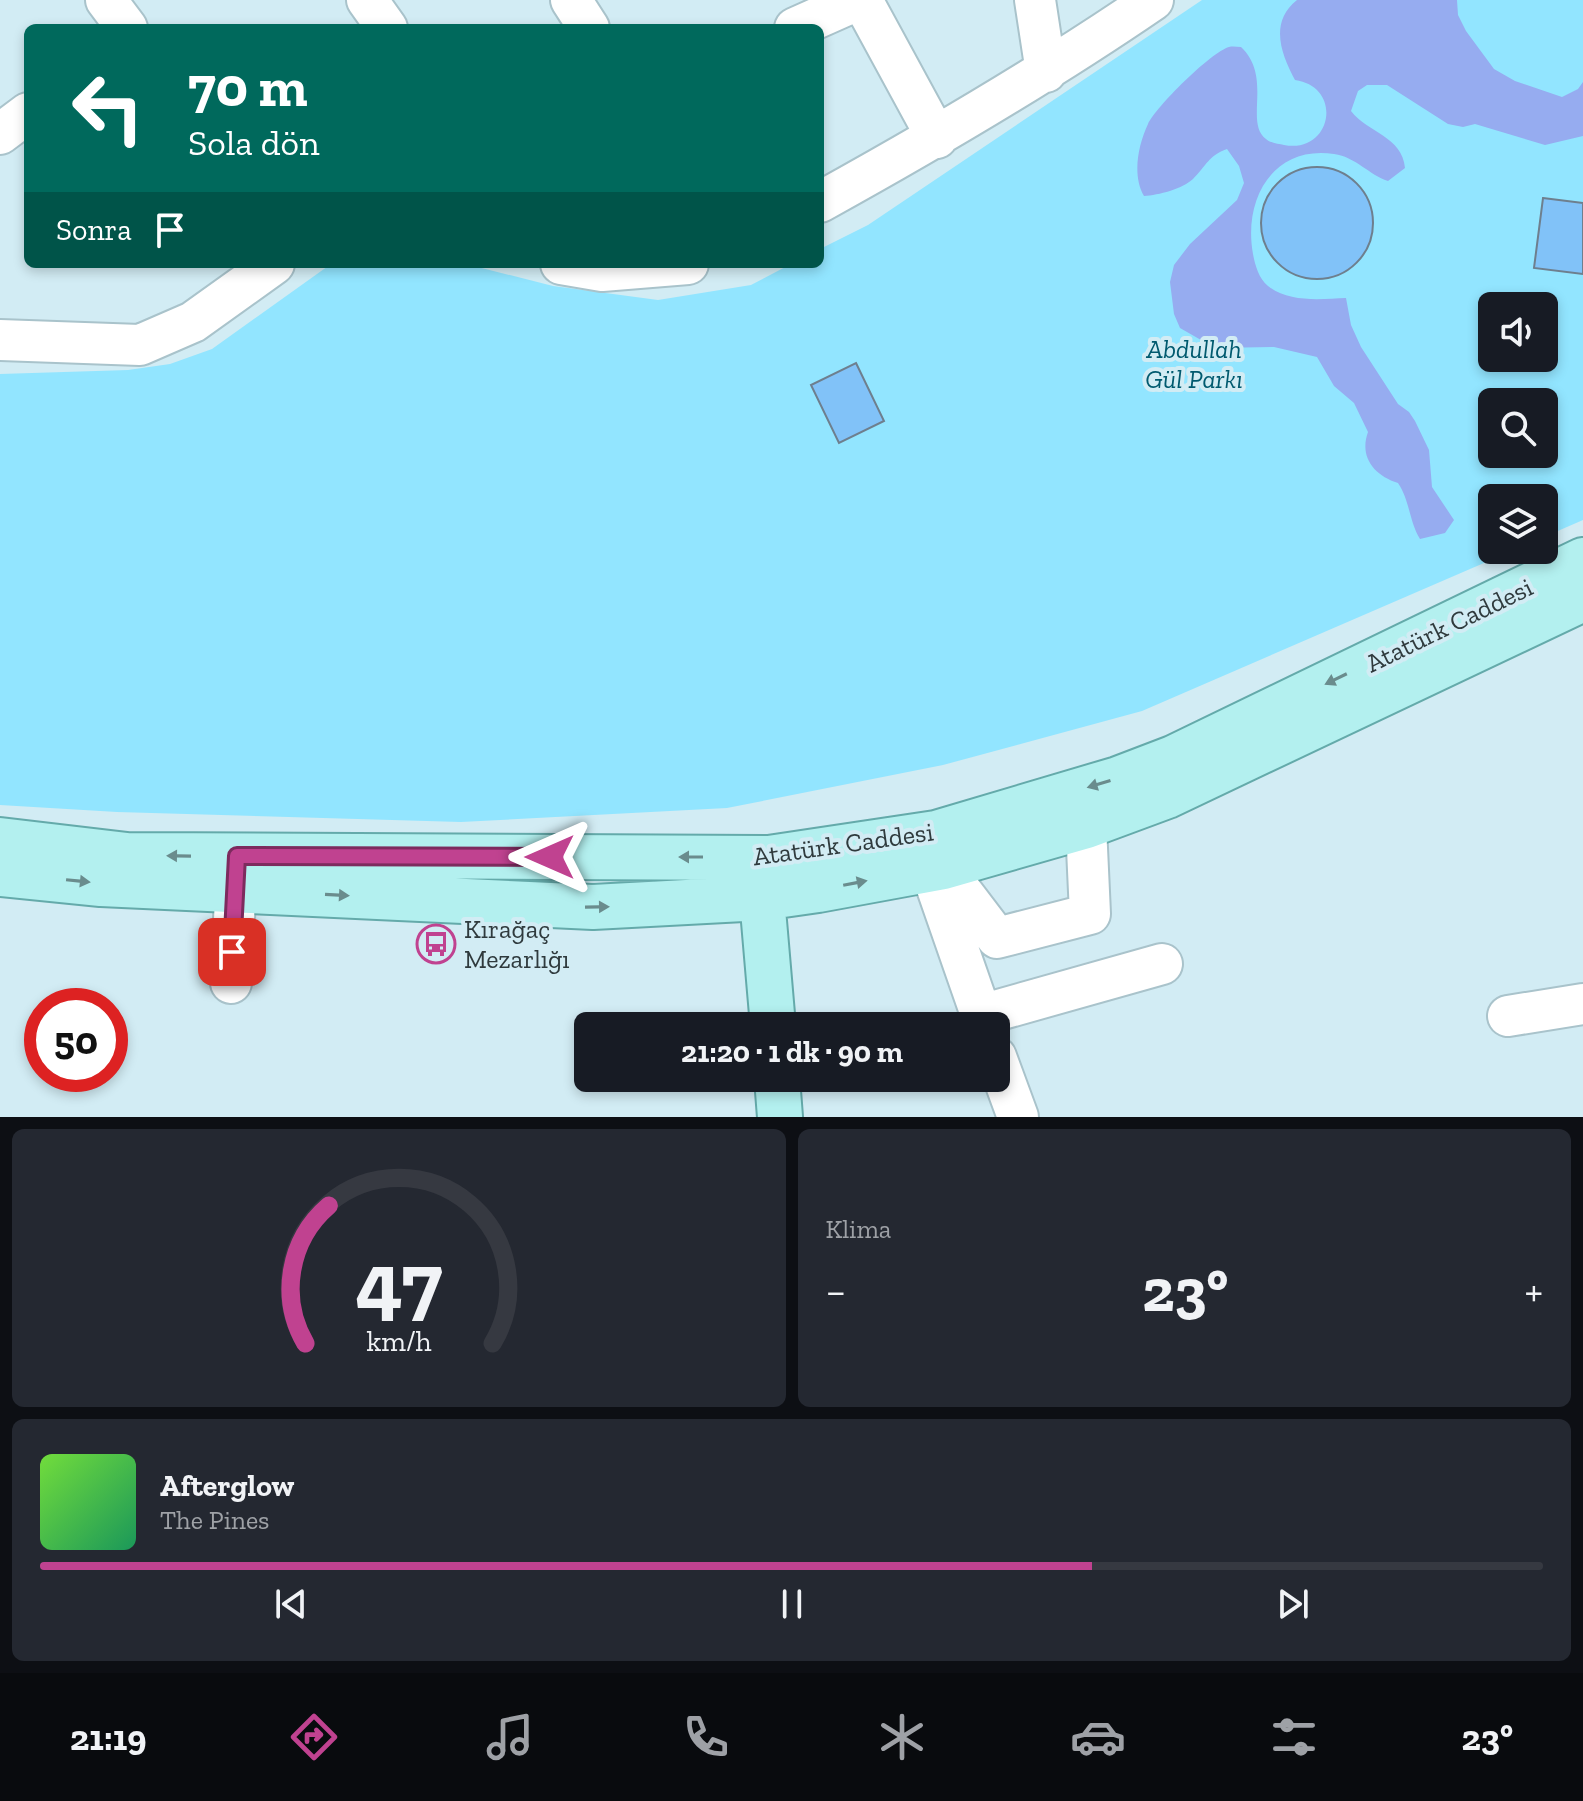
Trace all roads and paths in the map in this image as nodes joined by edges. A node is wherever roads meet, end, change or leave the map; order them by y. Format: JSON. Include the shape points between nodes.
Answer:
{"nodes":[{"id":1,"x":106,"y":0,"type":"edge"},
{"id":2,"x":367,"y":0,"type":"edge"},
{"id":3,"x":571,"y":0,"type":"edge"},
{"id":4,"x":860,"y":0,"type":"edge"},
{"id":5,"x":1035,"y":0,"type":"edge"},
{"id":6,"x":1153,"y":0,"type":"edge"},
{"id":7,"x":124,"y":24,"type":"edge"},
{"id":8,"x":384,"y":24,"type":"edge"},
{"id":9,"x":586,"y":24,"type":"edge"},
{"id":10,"x":804,"y":24,"type":"edge"},
{"id":11,"x":1046,"y":72,"type":"junction"},
{"id":12,"x":24,"y":116,"type":"edge"},
{"id":13,"x":0,"y":134,"type":"edge"},
{"id":14,"x":937,"y":138,"type":"junction"},
{"id":15,"x":824,"y":200,"type":"edge"},
{"id":16,"x":268,"y":268,"type":"edge"},
{"id":17,"x":584,"y":268,"type":"edge"},
{"id":18,"x":639,"y":268,"type":"edge"},
{"id":19,"x":0,"y":340,"type":"edge"},
{"id":20,"x":1583,"y":560,"type":"edge"},
{"id":21,"x":1583,"y":599,"type":"edge"},
{"id":22,"x":1086,"y":826,"type":"junction"},
{"id":23,"x":0,"y":840,"type":"edge"},
{"id":24,"x":936,"y":867,"type":"junction"},
{"id":25,"x":236,"y":873,"type":"junction"},
{"id":26,"x":0,"y":874,"type":"edge"},
{"id":27,"x":766,"y":878,"type":"junction"},
{"id":28,"x":1162,"y":964,"type":"dead end"},
{"id":29,"x":231,"y":983,"type":"dead end"},
{"id":30,"x":1583,"y":1004,"type":"edge"},
{"id":31,"x":772,"y":1012,"type":"edge"},
{"id":32,"x":980,"y":1012,"type":"edge"},
{"id":33,"x":1010,"y":1012,"type":"edge"},
{"id":34,"x":1508,"y":1016,"type":"dead end"},
{"id":35,"x":778,"y":1092,"type":"edge"},
{"id":36,"x":1009,"y":1092,"type":"edge"},
{"id":37,"x":780,"y":1117,"type":"edge"},
{"id":38,"x":1018,"y":1117,"type":"edge"}],
"edges":[{"from":1,"to":7,"type":"street"},
{"from":2,"to":8,"type":"street"},
{"from":3,"to":9,"type":"street"},
{"from":4,"to":10,"type":"street"},
{"from":4,"to":14,"type":"street"},
{"from":5,"to":11,"type":"street"},
{"from":6,"to":11,"type":"street"},
{"from":11,"to":14,"type":"street"},
{"from":12,"to":13,"type":"street"},
{"from":14,"to":15,"type":"street"},
{"from":16,"to":19,"type":"street","via":[[193,322],[140,345]]},
{"from":17,"to":18,"type":"street"},
{"from":20,"to":27,"type":"main road","name":"Atatürk Caddesi","one_way":true,"via":[[1173,758],[936,833]]},
{"from":21,"to":22,"type":"main road","via":[[1167,796]]},
{"from":22,"to":24,"type":"main road"},
{"from":22,"to":24,"type":"street","via":[[1090,914],[997,938]]},
{"from":25,"to":23,"type":"main road","name":"Atatürk Caddesi","one_way":true},
{"from":27,"to":24,"type":"main road","one_way":true},
{"from":24,"to":32,"type":"street"},
{"from":26,"to":25,"type":"main road","one_way":true,"via":[[101,884]]},
{"from":25,"to":27,"type":"main road","name":"Atatürk Caddesi"},
{"from":25,"to":29,"type":"street"},
{"from":27,"to":31,"type":"main road"},
{"from":28,"to":33,"type":"street"},
{"from":30,"to":34,"type":"street"},
{"from":35,"to":37,"type":"main road"},
{"from":36,"to":38,"type":"street"}]}
